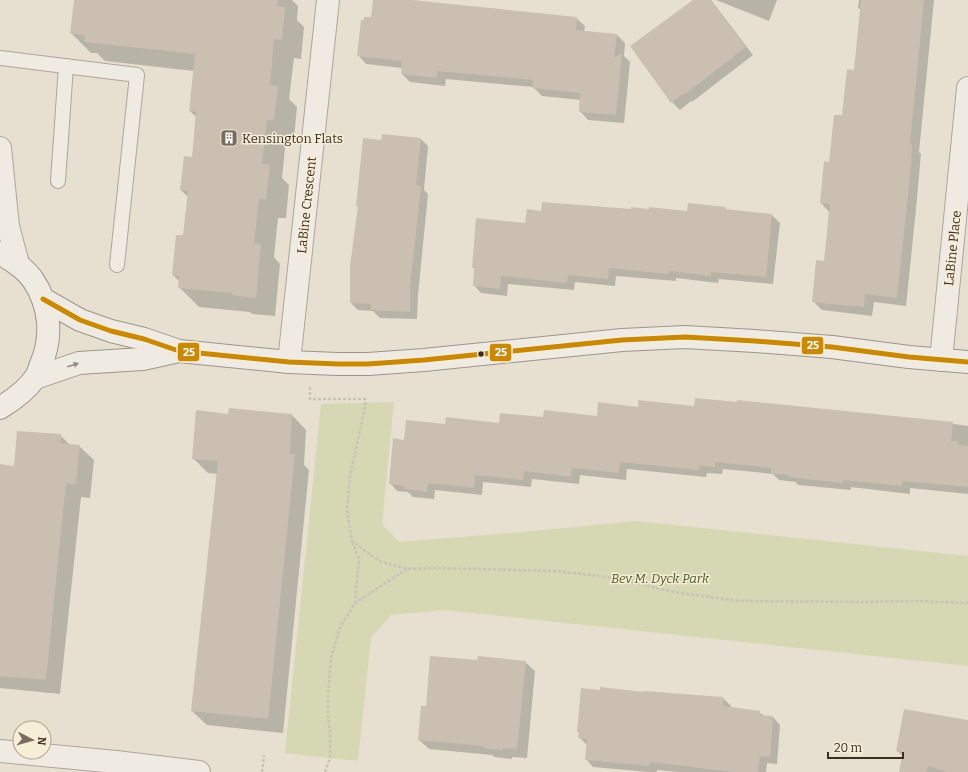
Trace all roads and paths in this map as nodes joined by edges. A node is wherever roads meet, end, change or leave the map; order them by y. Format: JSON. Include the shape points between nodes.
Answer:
{"nodes":[{"id":1,"x":328,"y":0,"type":"edge"},
{"id":2,"x":0,"y":58,"type":"edge"},
{"id":3,"x":66,"y":66,"type":"junction"},
{"id":4,"x":968,"y":88,"type":"edge"},
{"id":5,"x":0,"y":148,"type":"edge"},
{"id":6,"x":58,"y":180,"type":"dead end"},
{"id":7,"x":9,"y":258,"type":"edge"},
{"id":8,"x":117,"y":265,"type":"dead end"},
{"id":9,"x":43,"y":298,"type":"junction"},
{"id":10,"x":179,"y":351,"type":"junction"},
{"id":11,"x":941,"y":360,"type":"junction"},
{"id":12,"x":289,"y":362,"type":"junction"},
{"id":13,"x":968,"y":362,"type":"edge"},
{"id":14,"x":36,"y":378,"type":"junction"},
{"id":15,"x":310,"y":399,"type":"dead end"},
{"id":16,"x":0,"y":408,"type":"edge"},
{"id":17,"x":352,"y":541,"type":"junction"},
{"id":18,"x":407,"y":569,"type":"junction"},
{"id":19,"x":356,"y":603,"type":"junction"},
{"id":20,"x":968,"y":603,"type":"edge"},
{"id":21,"x":0,"y":751,"type":"edge"},
{"id":22,"x":264,"y":755,"type":"dead end"},
{"id":23,"x":116,"y":767,"type":"edge"},
{"id":24,"x":199,"y":772,"type":"edge"},
{"id":25,"x":262,"y":772,"type":"edge"},
{"id":26,"x":325,"y":772,"type":"edge"}],
"edges":[{"from":1,"to":12,"type":"main road","name":"LaBine Crescent"},
{"from":2,"to":3,"type":"lane"},
{"from":3,"to":6,"type":"lane"},
{"from":3,"to":8,"type":"lane","via":[[137,75]]},
{"from":4,"to":11,"type":"main road","name":"LaBine Place"},
{"from":5,"to":7,"type":"main road"},
{"from":7,"to":9,"type":"main road","via":[[33,280]]},
{"from":9,"to":10,"type":"main road","via":[[80,320],[111,332],[144,339]]},
{"from":9,"to":14,"type":"main road","via":[[49,325],[46,352]]},
{"from":10,"to":12,"type":"main road"},
{"from":14,"to":10,"type":"main road","one_way":true,"via":[[79,363],[143,359]]},
{"from":11,"to":12,"type":"main road","via":[[801,345],[685,337],[569,344],[368,364]]},
{"from":11,"to":13,"type":"main road"},
{"from":14,"to":16,"type":"main road","via":[[20,395]]},
{"from":15,"to":17,"type":"path","via":[[365,400],[350,476],[347,510]]},
{"from":17,"to":18,"type":"path","via":[[379,561]]},
{"from":17,"to":19,"type":"path","via":[[359,558]]},
{"from":18,"to":19,"type":"path"},
{"from":18,"to":20,"type":"path","via":[[556,571],[619,579],[674,592],[740,601]]},
{"from":19,"to":26,"type":"path","via":[[340,627],[331,658],[328,696],[330,758]]},
{"from":21,"to":23,"type":"main road"},
{"from":22,"to":25,"type":"path"},
{"from":23,"to":24,"type":"main road"}]}
